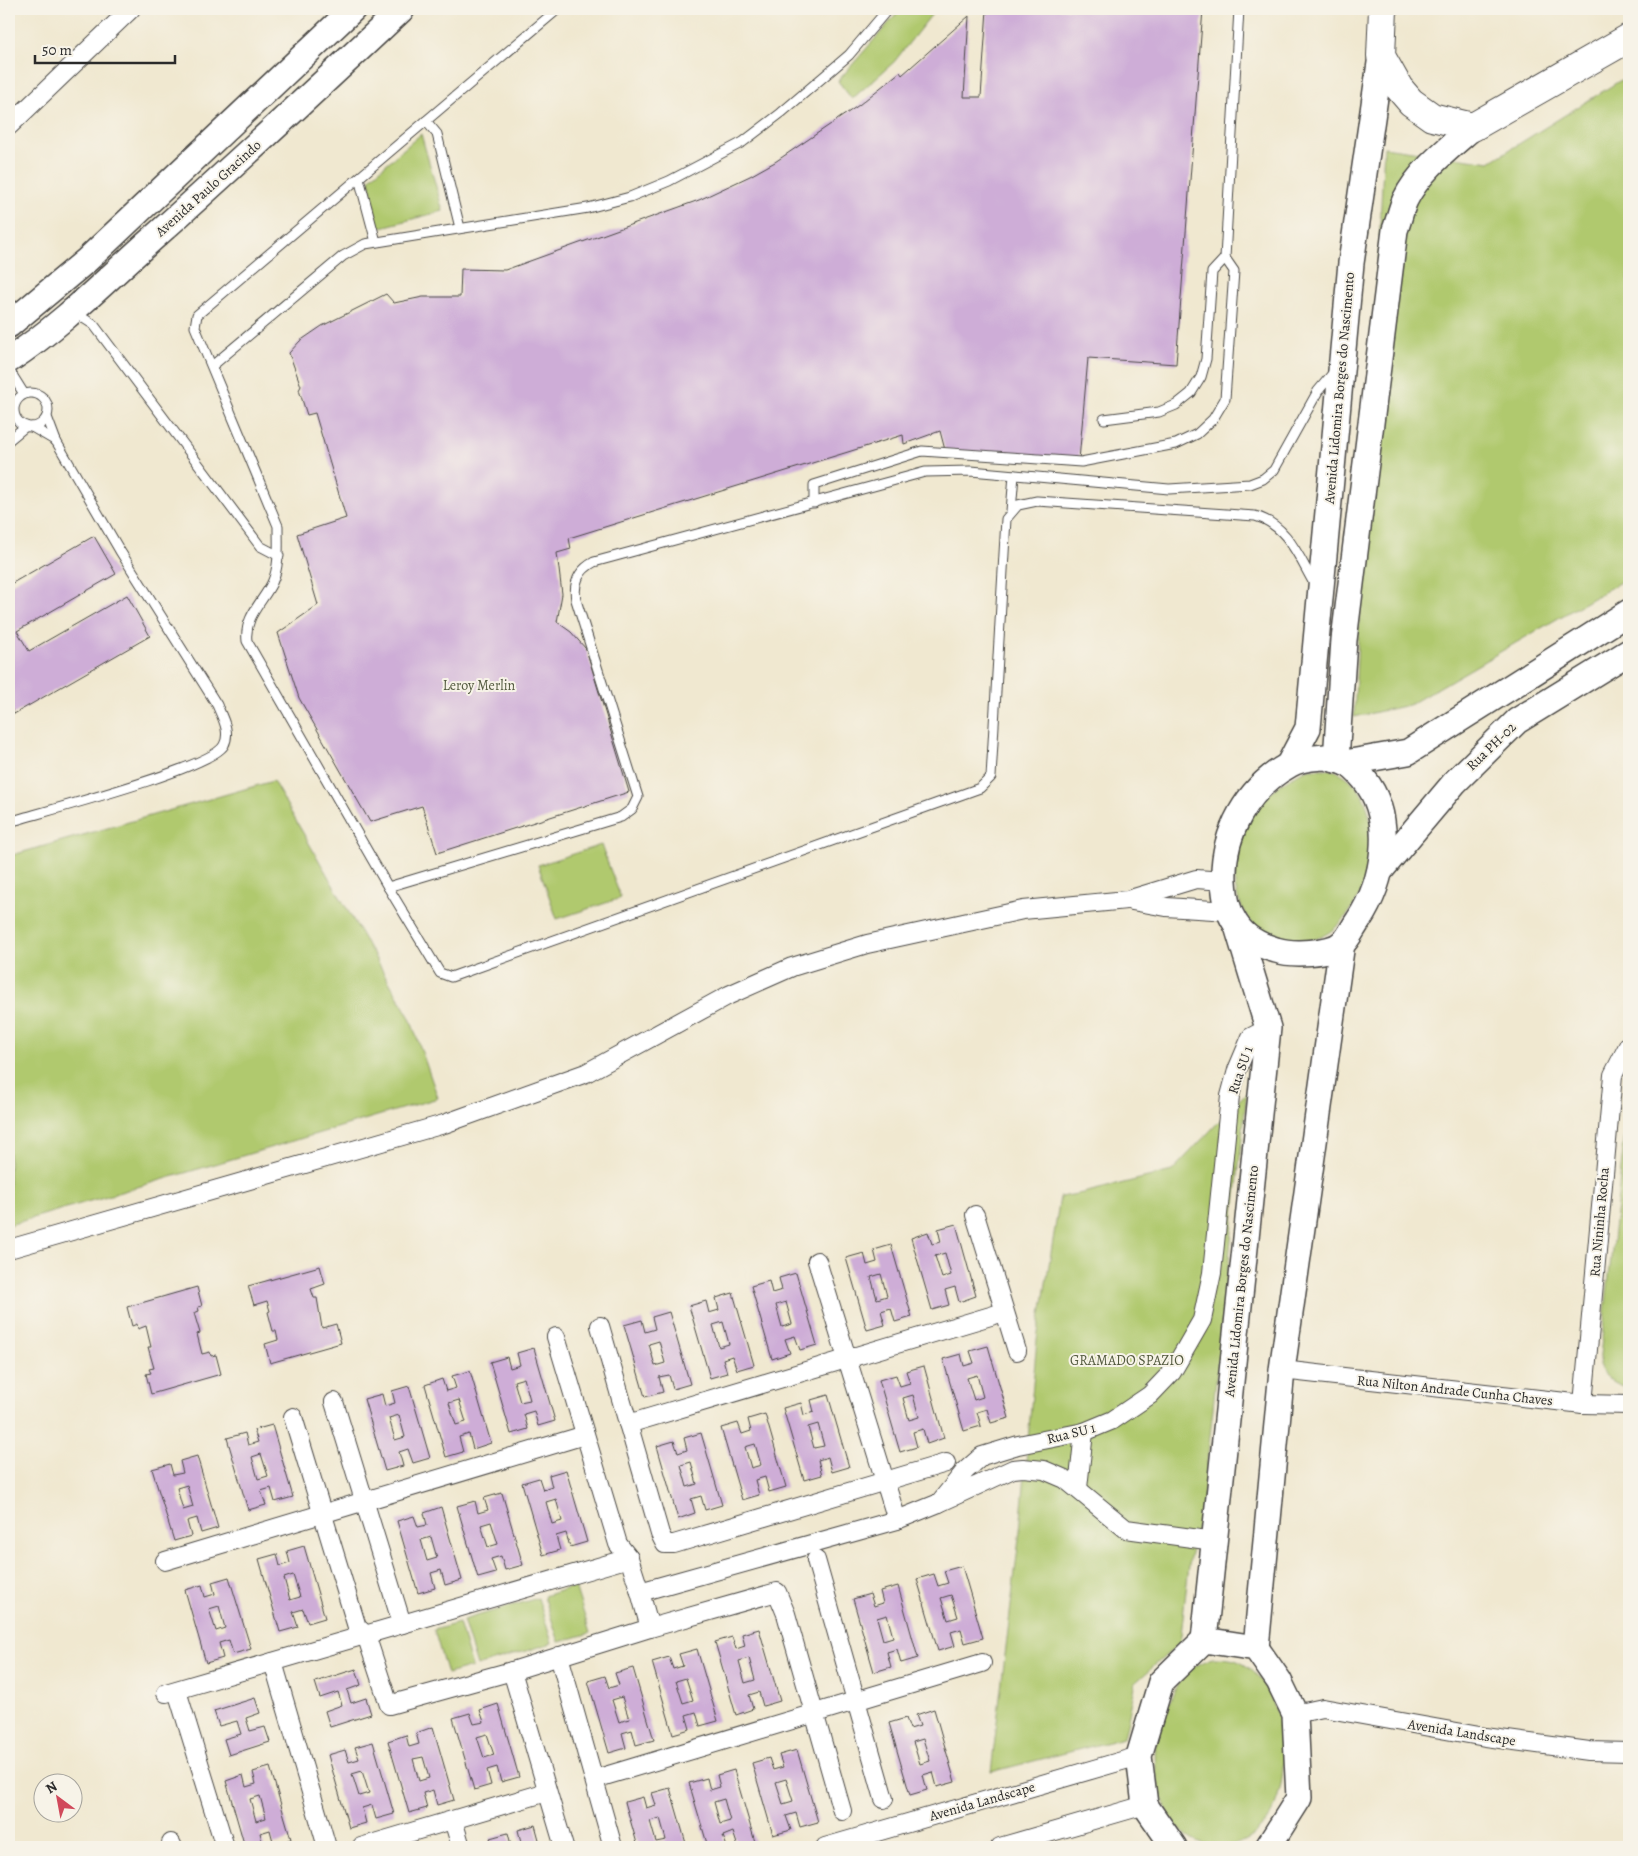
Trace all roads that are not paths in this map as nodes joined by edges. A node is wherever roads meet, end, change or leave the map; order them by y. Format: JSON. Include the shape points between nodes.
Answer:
{"nodes":[{"id":1,"x":131,"y":9,"type":"edge"},
{"id":2,"x":353,"y":9,"type":"edge"},
{"id":3,"x":367,"y":9,"type":"edge"},
{"id":4,"x":402,"y":9,"type":"edge"},
{"id":5,"x":558,"y":9,"type":"edge"},
{"id":6,"x":888,"y":9,"type":"edge"},
{"id":7,"x":1239,"y":9,"type":"edge"},
{"id":8,"x":1383,"y":9,"type":"edge"},
{"id":9,"x":376,"y":34,"type":"junction"},
{"id":10,"x":1629,"y":38,"type":"edge"},
{"id":11,"x":1381,"y":56,"type":"junction"},
{"id":12,"x":426,"y":122,"type":"junction"},
{"id":13,"x":9,"y":126,"type":"edge"},
{"id":14,"x":1473,"y":127,"type":"junction"},
{"id":15,"x":359,"y":178,"type":"junction"},
{"id":16,"x":460,"y":228,"type":"junction"},
{"id":17,"x":376,"y":242,"type":"junction"},
{"id":18,"x":1225,"y":258,"type":"junction"},
{"id":19,"x":72,"y":310,"type":"junction"},
{"id":20,"x":9,"y":325,"type":"edge"},
{"id":21,"x":1380,"y":353,"type":"junction"},
{"id":22,"x":1343,"y":357,"type":"junction"},
{"id":23,"x":9,"y":360,"type":"edge"},
{"id":24,"x":212,"y":366,"type":"junction"},
{"id":25,"x":9,"y":370,"type":"edge"},
{"id":26,"x":24,"y":394,"type":"junction"},
{"id":27,"x":12,"y":415,"type":"edge"},
{"id":28,"x":47,"y":417,"type":"junction"},
{"id":29,"x":1104,"y":419,"type":"dead end"},
{"id":30,"x":29,"y":426,"type":"junction"},
{"id":31,"x":9,"y":440,"type":"edge"},
{"id":32,"x":56,"y":441,"type":"junction"},
{"id":33,"x":1014,"y":475,"type":"junction"},
{"id":34,"x":814,"y":503,"type":"junction"},
{"id":35,"x":1011,"y":511,"type":"junction"},
{"id":36,"x":279,"y":556,"type":"junction"},
{"id":37,"x":1319,"y":592,"type":"junction"},
{"id":38,"x":1629,"y":612,"type":"edge"},
{"id":39,"x":1629,"y":652,"type":"edge"},
{"id":40,"x":1341,"y":762,"type":"junction"},
{"id":41,"x":1289,"y":764,"type":"junction"},
{"id":42,"x":9,"y":822,"type":"edge"},
{"id":43,"x":1380,"y":871,"type":"junction"},
{"id":44,"x":1224,"y":880,"type":"junction"},
{"id":45,"x":388,"y":887,"type":"junction"},
{"id":46,"x":1127,"y":900,"type":"junction"},
{"id":47,"x":1233,"y":918,"type":"junction"},
{"id":48,"x":1342,"y":943,"type":"junction"},
{"id":49,"x":1268,"y":1028,"type":"junction"},
{"id":50,"x":1629,"y":1044,"type":"edge"},
{"id":51,"x":974,"y":1215,"type":"dead end"},
{"id":52,"x":9,"y":1249,"type":"edge"},
{"id":53,"x":818,"y":1261,"type":"dead end"},
{"id":54,"x":1004,"y":1312,"type":"junction"},
{"id":55,"x":600,"y":1326,"type":"dead end"},
{"id":56,"x":556,"y":1338,"type":"dead end"},
{"id":57,"x":1017,"y":1351,"type":"dead end"},
{"id":58,"x":847,"y":1358,"type":"junction"},
{"id":59,"x":1282,"y":1370,"type":"junction"},
{"id":60,"x":334,"y":1402,"type":"dead end"},
{"id":61,"x":1583,"y":1404,"type":"junction"},
{"id":62,"x":1629,"y":1405,"type":"edge"},
{"id":63,"x":293,"y":1416,"type":"dead end"},
{"id":64,"x":628,"y":1424,"type":"junction"},
{"id":65,"x":1084,"y":1432,"type":"junction"},
{"id":66,"x":585,"y":1436,"type":"junction"},
{"id":67,"x":946,"y":1463,"type":"dead end"},
{"id":68,"x":884,"y":1481,"type":"junction"},
{"id":69,"x":1078,"y":1488,"type":"junction"},
{"id":70,"x":365,"y":1500,"type":"junction"},
{"id":71,"x":939,"y":1503,"type":"junction"},
{"id":72,"x":322,"y":1513,"type":"junction"},
{"id":73,"x":897,"y":1520,"type":"junction"},
{"id":74,"x":1214,"y":1541,"type":"junction"},
{"id":75,"x":629,"y":1558,"type":"junction"},
{"id":76,"x":816,"y":1560,"type":"dead end"},
{"id":77,"x":164,"y":1561,"type":"dead end"},
{"id":78,"x":640,"y":1592,"type":"junction"},
{"id":79,"x":402,"y":1624,"type":"junction"},
{"id":80,"x":650,"y":1628,"type":"junction"},
{"id":81,"x":366,"y":1635,"type":"junction"},
{"id":82,"x":1204,"y":1640,"type":"junction"},
{"id":83,"x":1256,"y":1648,"type":"junction"},
{"id":84,"x":559,"y":1656,"type":"junction"},
{"id":85,"x":273,"y":1662,"type":"junction"},
{"id":86,"x":982,"y":1663,"type":"dead end"},
{"id":87,"x":512,"y":1671,"type":"junction"},
{"id":88,"x":857,"y":1702,"type":"junction"},
{"id":89,"x":815,"y":1714,"type":"junction"},
{"id":90,"x":1295,"y":1714,"type":"junction"},
{"id":91,"x":1629,"y":1752,"type":"edge"},
{"id":92,"x":1139,"y":1756,"type":"junction"},
{"id":93,"x":595,"y":1779,"type":"junction"},
{"id":94,"x":547,"y":1792,"type":"junction"},
{"id":95,"x":884,"y":1799,"type":"dead end"},
{"id":96,"x":1145,"y":1805,"type":"junction"},
{"id":97,"x":842,"y":1812,"type":"dead end"},
{"id":98,"x":453,"y":1820,"type":"junction"},
{"id":99,"x":224,"y":1847,"type":"edge"},
{"id":100,"x":327,"y":1847,"type":"edge"},
{"id":101,"x":361,"y":1847,"type":"edge"},
{"id":102,"x":461,"y":1847,"type":"edge"},
{"id":103,"x":564,"y":1847,"type":"edge"},
{"id":104,"x":613,"y":1847,"type":"edge"},
{"id":105,"x":824,"y":1847,"type":"edge"},
{"id":106,"x":1000,"y":1847,"type":"edge"},
{"id":107,"x":1174,"y":1847,"type":"edge"},
{"id":108,"x":1268,"y":1847,"type":"edge"}],
"edges":[{"from":1,"to":13,"type":"street"},
{"from":2,"to":20,"type":"street","name":"Avenida Paulo Gracindo","via":[[87,260]]},
{"from":3,"to":9,"type":"street","via":[[375,14]]},
{"from":4,"to":9,"type":"street","name":"Avenida Paulo Gracindo"},
{"from":5,"to":12,"type":"lane"},
{"from":6,"to":16,"type":"lane","via":[[849,55],[816,84],[743,142],[707,162],[630,198],[588,208]]},
{"from":7,"to":18,"type":"lane"},
{"from":8,"to":11,"type":"main road","name":"Avenida Lidomira Borges do Nascimento"},
{"from":9,"to":19,"type":"street","name":"Avenida Paulo Gracindo"},
{"from":10,"to":14,"type":"main road"},
{"from":11,"to":14,"type":"main road","via":[[1411,102],[1432,117]]},
{"from":11,"to":22,"type":"street","name":"Avenida Lidomira Borges do Nascimento","via":[[1351,263]]},
{"from":12,"to":15,"type":"lane"},
{"from":12,"to":16,"type":"lane","via":[[437,134]]},
{"from":14,"to":21,"type":"street","via":[[1425,173],[1405,200],[1395,230]]},
{"from":15,"to":17,"type":"lane"},
{"from":15,"to":24,"type":"lane","via":[[197,315],[195,327]]},
{"from":16,"to":17,"type":"lane"},
{"from":17,"to":24,"type":"lane","via":[[343,256]]},
{"from":18,"to":29,"type":"lane","via":[[1212,272],[1206,359],[1201,377],[1191,393],[1176,405],[1159,412]]},
{"from":18,"to":34,"type":"lane","via":[[1234,272],[1225,399],[1213,419],[1197,434],[1176,444],[1081,462],[922,451],[814,485]]},
{"from":19,"to":23,"type":"street","name":"Avenida Paulo Gracindo","via":[[38,341]]},
{"from":19,"to":36,"type":"lane","via":[[94,326],[260,546]]},
{"from":21,"to":22,"type":"street"},
{"from":21,"to":40,"type":"street","via":[[1344,640]]},
{"from":22,"to":33,"type":"lane","via":[[1318,390],[1274,470],[1250,484],[1170,489]]},
{"from":22,"to":37,"type":"street","name":"Avenida Lidomira Borges do Nascimento"},
{"from":24,"to":36,"type":"lane","via":[[278,526]]},
{"from":25,"to":26,"type":"lane"},
{"from":26,"to":27,"type":"lane","via":[[16,402]]},
{"from":26,"to":28,"type":"lane","via":[[30,392],[41,396],[48,405]]},
{"from":27,"to":30,"type":"lane","via":[[21,424]]},
{"from":28,"to":30,"type":"lane","via":[[38,425]]},
{"from":28,"to":32,"type":"lane"},
{"from":30,"to":31,"type":"lane"},
{"from":30,"to":32,"type":"lane"},
{"from":32,"to":42,"type":"lane","via":[[120,551],[217,705],[227,730],[220,751],[202,760]]},
{"from":33,"to":34,"type":"lane","via":[[972,470],[925,472]]},
{"from":33,"to":35,"type":"lane"},
{"from":34,"to":45,"type":"lane","via":[[594,562],[580,573],[574,591],[638,797],[632,810],[621,817]]},
{"from":35,"to":37,"type":"lane","via":[[1028,501],[1037,501],[1267,519],[1278,526]]},
{"from":35,"to":45,"type":"lane","via":[[1006,519],[991,777],[980,788],[451,977],[440,973]]},
{"from":36,"to":45,"type":"lane","via":[[273,581],[248,623],[248,641]]},
{"from":37,"to":41,"type":"street","name":"Avenida Lidomira Borges do Nascimento","via":[[1308,728]]},
{"from":38,"to":40,"type":"street","via":[[1408,752]]},
{"from":39,"to":43,"type":"street","name":"Rua PH-02","via":[[1517,721],[1455,782]]},
{"from":40,"to":41,"type":"street","via":[[1306,758]]},
{"from":40,"to":43,"type":"street","via":[[1358,773],[1370,787],[1377,804],[1384,832]]},
{"from":41,"to":44,"type":"street","name":"Avenida Lidomira Borges do Nascimento","via":[[1249,799],[1231,828],[1223,862]]},
{"from":43,"to":48,"type":"street","via":[[1366,908]]},
{"from":44,"to":46,"type":"street","via":[[1196,879]]},
{"from":44,"to":47,"type":"street","name":"Avenida Lidomira Borges do Nascimento","via":[[1224,896]]},
{"from":46,"to":47,"type":"street"},
{"from":46,"to":52,"type":"street","via":[[1023,910],[867,944],[810,961],[729,995],[586,1073],[444,1124]]},
{"from":47,"to":48,"type":"street","via":[[1260,945],[1287,954],[1316,952]]},
{"from":47,"to":49,"type":"street","name":"Avenida Lidomira Borges do Nascimento"},
{"from":48,"to":59,"type":"street"},
{"from":49,"to":65,"type":"street","name":"Rua SU 1","via":[[1251,1037],[1230,1096],[1212,1274],[1202,1320],[1172,1372],[1156,1390],[1113,1420]]},
{"from":49,"to":74,"type":"street","name":"Avenida Lidomira Borges do Nascimento"},
{"from":50,"to":61,"type":"street","name":"Rua Nininha Rocha","via":[[1613,1075]]},
{"from":51,"to":54,"type":"street"},
{"from":53,"to":58,"type":"street"},
{"from":54,"to":57,"type":"street"},
{"from":54,"to":58,"type":"street"},
{"from":55,"to":64,"type":"street"},
{"from":56,"to":66,"type":"street"},
{"from":58,"to":64,"type":"street"},
{"from":58,"to":68,"type":"street"},
{"from":59,"to":61,"type":"street","name":"Rua Nilton Andrade Cunha Chaves"},
{"from":59,"to":83,"type":"street"},
{"from":60,"to":70,"type":"street"},
{"from":61,"to":62,"type":"street","name":"Rua Nilton Andrade Cunha Chaves"},
{"from":63,"to":72,"type":"street"},
{"from":64,"to":68,"type":"street","via":[[665,1544]]},
{"from":65,"to":69,"type":"street"},
{"from":65,"to":71,"type":"street","name":"Rua SU 1","via":[[982,1456]]},
{"from":66,"to":70,"type":"street"},
{"from":66,"to":75,"type":"street","via":[[618,1544]]},
{"from":67,"to":68,"type":"street"},
{"from":68,"to":73,"type":"street"},
{"from":69,"to":71,"type":"street","via":[[1044,1470],[1012,1469]]},
{"from":69,"to":74,"type":"street","via":[[1126,1529]]},
{"from":70,"to":72,"type":"street"},
{"from":70,"to":79,"type":"street"},
{"from":71,"to":73,"type":"street"},
{"from":72,"to":77,"type":"street"},
{"from":72,"to":81,"type":"street","via":[[357,1627]]},
{"from":73,"to":78,"type":"street"},
{"from":74,"to":82,"type":"street","name":"Avenida Lidomira Borges do Nascimento"},
{"from":75,"to":78,"type":"street"},
{"from":75,"to":79,"type":"street"},
{"from":76,"to":88,"type":"street"},
{"from":78,"to":80,"type":"street"},
{"from":79,"to":81,"type":"street"},
{"from":80,"to":84,"type":"street"},
{"from":80,"to":89,"type":"street","via":[[777,1592],[781,1596]]},
{"from":81,"to":85,"type":"street"},
{"from":81,"to":87,"type":"street","via":[[389,1705]]},
{"from":82,"to":83,"type":"street"},
{"from":82,"to":92,"type":"street","via":[[1161,1682]]},
{"from":83,"to":90,"type":"street","via":[[1279,1681]]},
{"from":84,"to":87,"type":"street"},
{"from":84,"to":93,"type":"street"},
{"from":85,"to":99,"type":"street","via":[[171,1692]]},
{"from":85,"to":100,"type":"street"},
{"from":86,"to":88,"type":"street"},
{"from":87,"to":94,"type":"street"},
{"from":88,"to":89,"type":"street"},
{"from":88,"to":95,"type":"street"},
{"from":89,"to":93,"type":"street"},
{"from":89,"to":97,"type":"street"},
{"from":90,"to":91,"type":"street","name":"Avenida Landscape","via":[[1323,1708],[1485,1737]]},
{"from":90,"to":108,"type":"street","via":[[1299,1798]]},
{"from":92,"to":96,"type":"street"},
{"from":92,"to":105,"type":"street","name":"Avenida Landscape"},
{"from":93,"to":104,"type":"street"},
{"from":94,"to":98,"type":"street"},
{"from":94,"to":103,"type":"street"},
{"from":96,"to":106,"type":"street"},
{"from":96,"to":107,"type":"street"},
{"from":98,"to":101,"type":"street"},
{"from":98,"to":102,"type":"street"}]}
